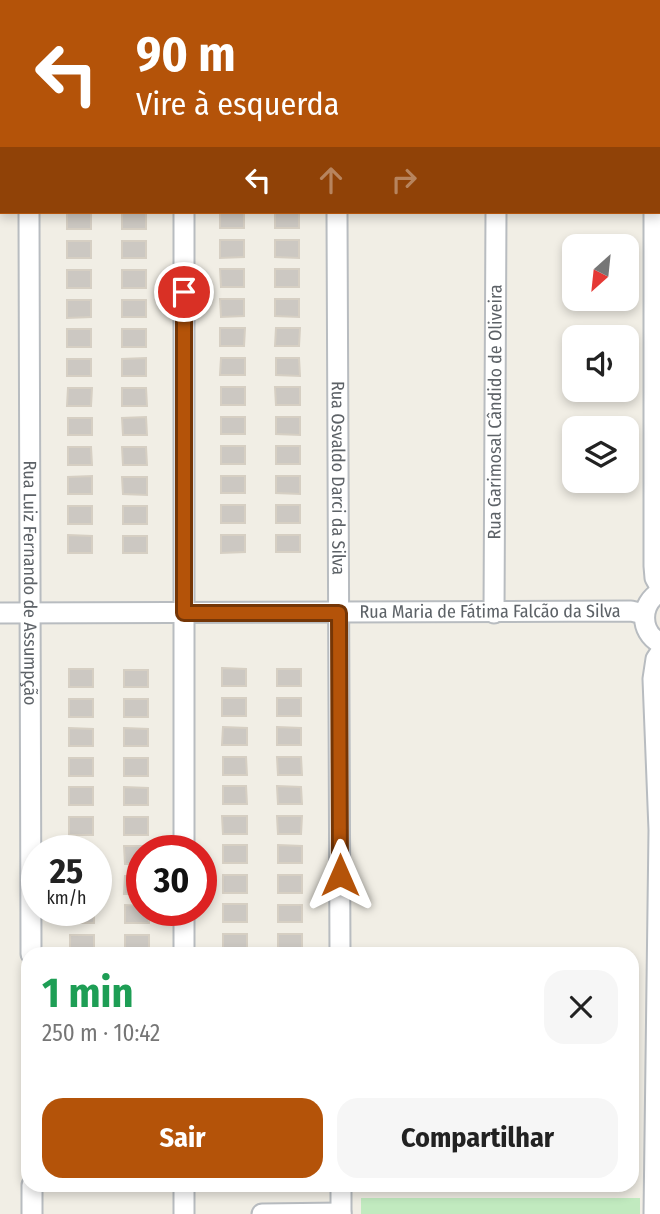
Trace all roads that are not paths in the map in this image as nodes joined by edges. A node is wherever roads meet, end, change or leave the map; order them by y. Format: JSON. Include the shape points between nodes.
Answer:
{"nodes":[{"id":1,"x":29,"y":214,"type":"edge"},
{"id":2,"x":184,"y":214,"type":"edge"},
{"id":3,"x":337,"y":214,"type":"edge"},
{"id":4,"x":496,"y":214,"type":"edge"},
{"id":5,"x":654,"y":214,"type":"edge"},
{"id":6,"x":660,"y":590,"type":"edge"},
{"id":7,"x":0,"y":613,"type":"edge"},
{"id":8,"x":30,"y":613,"type":"junction"},
{"id":9,"x":184,"y":613,"type":"junction"},
{"id":10,"x":339,"y":613,"type":"junction"},
{"id":11,"x":494,"y":613,"type":"junction"},
{"id":12,"x":644,"y":614,"type":"junction"},
{"id":13,"x":660,"y":643,"type":"edge"},
{"id":14,"x":660,"y":653,"type":"edge"},
{"id":15,"x":659,"y":831,"type":"edge"},
{"id":16,"x":184,"y":835,"type":"edge"},
{"id":17,"x":184,"y":926,"type":"edge"},
{"id":18,"x":31,"y":947,"type":"edge"},
{"id":19,"x":184,"y":947,"type":"edge"},
{"id":20,"x":340,"y":947,"type":"edge"},
{"id":21,"x":32,"y":1192,"type":"edge"},
{"id":22,"x":184,"y":1192,"type":"edge"},
{"id":23,"x":341,"y":1192,"type":"edge"},
{"id":24,"x":32,"y":1214,"type":"edge"},
{"id":25,"x":184,"y":1214,"type":"edge"},
{"id":26,"x":262,"y":1214,"type":"edge"},
{"id":27,"x":341,"y":1214,"type":"edge"},
{"id":28,"x":654,"y":1214,"type":"edge"}],
"edges":[{"from":1,"to":8,"type":"street","name":"Rua Luiz Fernando de Assumpção"},
{"from":2,"to":9,"type":"street"},
{"from":3,"to":10,"type":"street","name":"Rua Osvaldo Darci da Silva"},
{"from":4,"to":11,"type":"street","name":"Rua Garimosal Cândido de Oliveira"},
{"from":5,"to":6,"type":"street","via":[[654,566]]},
{"from":6,"to":12,"type":"street"},
{"from":7,"to":8,"type":"street","name":"Rua Maria de Fátima Falcão da Silva"},
{"from":8,"to":9,"type":"street","name":"Rua Maria de Fátima Falcão da Silva"},
{"from":8,"to":18,"type":"street","name":"Rua Luiz Fernando de Assumpção"},
{"from":9,"to":10,"type":"street","name":"Rua Maria de Fátima Falcão da Silva"},
{"from":9,"to":16,"type":"street"},
{"from":10,"to":11,"type":"street","name":"Rua Maria de Fátima Falcão da Silva"},
{"from":10,"to":20,"type":"street","name":"Rua Osvaldo Darci da Silva"},
{"from":11,"to":12,"type":"street","name":"Rua Maria de Fátima Falcão da Silva"},
{"from":12,"to":13,"type":"street","via":[[648,633]]},
{"from":14,"to":15,"type":"street","via":[[653,679]]},
{"from":15,"to":28,"type":"street"},
{"from":17,"to":19,"type":"street"},
{"from":21,"to":24,"type":"street"},
{"from":22,"to":25,"type":"street"},
{"from":23,"to":27,"type":"street"},
{"from":26,"to":27,"type":"street"}]}
